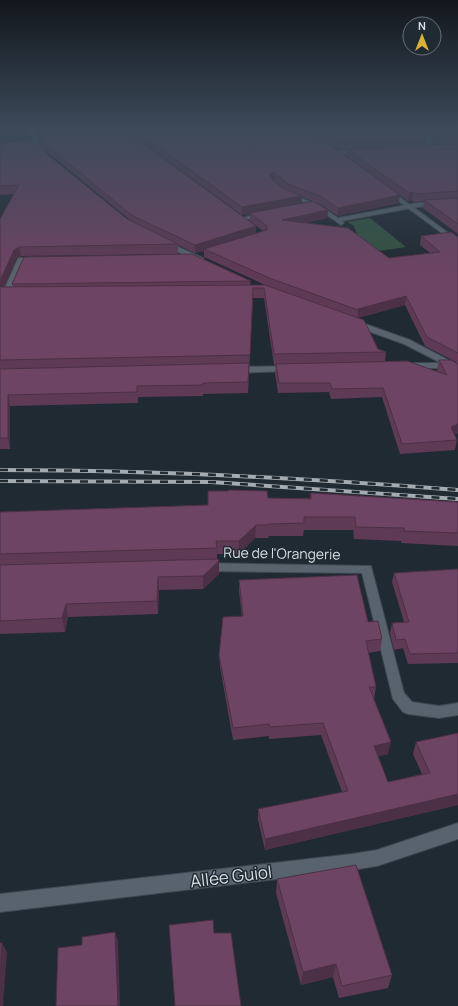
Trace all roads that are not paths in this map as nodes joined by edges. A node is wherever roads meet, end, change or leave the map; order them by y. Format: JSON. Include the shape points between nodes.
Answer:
{"nodes":[{"id":1,"x":382,"y":186,"type":"edge"},
{"id":2,"x":280,"y":190,"type":"edge"},
{"id":3,"x":458,"y":202,"type":"edge"},
{"id":4,"x":314,"y":205,"type":"junction"},
{"id":5,"x":409,"y":206,"type":"junction"},
{"id":6,"x":299,"y":208,"type":"edge"},
{"id":7,"x":270,"y":213,"type":"edge"},
{"id":8,"x":235,"y":214,"type":"edge"},
{"id":9,"x":336,"y":220,"type":"junction"},
{"id":10,"x":344,"y":225,"type":"dead end"},
{"id":11,"x":155,"y":238,"type":"edge"},
{"id":12,"x":458,"y":243,"type":"edge"},
{"id":13,"x":208,"y":253,"type":"edge"},
{"id":14,"x":194,"y":257,"type":"junction"},
{"id":15,"x":174,"y":258,"type":"edge"},
{"id":16,"x":44,"y":259,"type":"edge"},
{"id":17,"x":207,"y":263,"type":"edge"},
{"id":18,"x":6,"y":294,"type":"edge"},
{"id":19,"x":347,"y":321,"type":"edge"},
{"id":20,"x":395,"y":366,"type":"edge"},
{"id":21,"x":455,"y":367,"type":"edge"},
{"id":22,"x":300,"y":368,"type":"edge"},
{"id":23,"x":229,"y":370,"type":"edge"},
{"id":24,"x":188,"y":567,"type":"edge"},
{"id":25,"x":458,"y":709,"type":"edge"},
{"id":26,"x":458,"y":831,"type":"edge"},
{"id":27,"x":0,"y":902,"type":"edge"}],
"edges":[{"from":1,"to":5,"type":"street"},
{"from":2,"to":4,"type":"street"},
{"from":3,"to":5,"type":"street"},
{"from":4,"to":6,"type":"street"},
{"from":4,"to":9,"type":"street"},
{"from":5,"to":9,"type":"street"},
{"from":5,"to":12,"type":"street"},
{"from":7,"to":8,"type":"street","via":[[244,221]]},
{"from":9,"to":10,"type":"street"},
{"from":11,"to":14,"type":"street"},
{"from":13,"to":14,"type":"street"},
{"from":14,"to":15,"type":"street"},
{"from":14,"to":17,"type":"street"},
{"from":16,"to":18,"type":"street","via":[[21,260]]},
{"from":19,"to":21,"type":"street","via":[[407,342]]},
{"from":20,"to":21,"type":"street"},
{"from":22,"to":23,"type":"street"},
{"from":24,"to":25,"type":"street","name":"Rue de l'Orangerie","via":[[367,569],[398,695],[408,708],[439,712]]},
{"from":26,"to":27,"type":"street","name":"Allée Guiol","via":[[377,858],[352,862]]}]}
